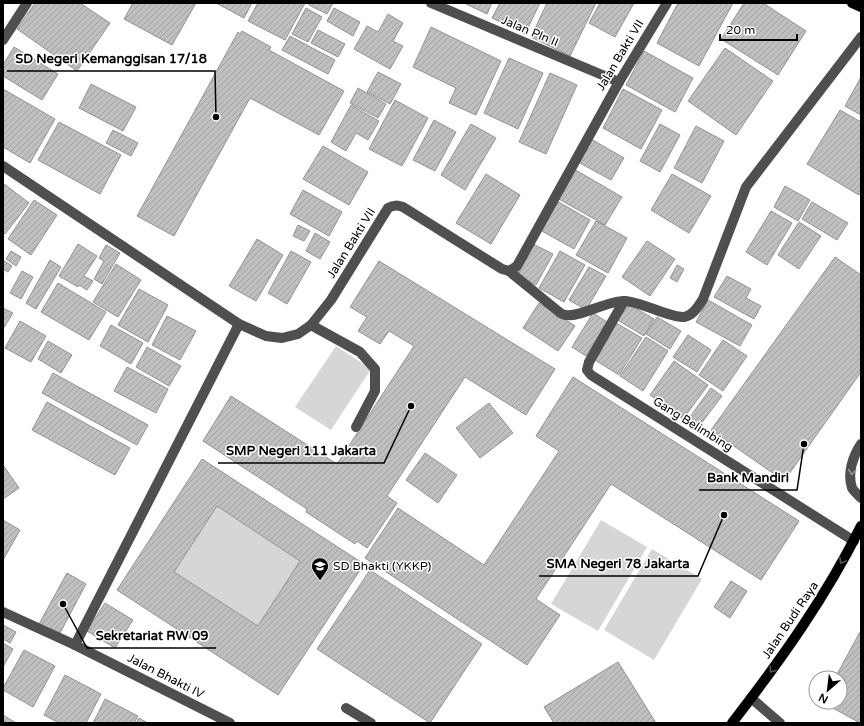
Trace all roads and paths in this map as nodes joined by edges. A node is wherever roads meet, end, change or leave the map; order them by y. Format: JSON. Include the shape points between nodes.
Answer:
{"nodes":[{"id":1,"x":27,"y":3,"type":"edge"},
{"id":2,"x":431,"y":3,"type":"edge"},
{"id":3,"x":667,"y":3,"type":"edge"},
{"id":4,"x":852,"y":3,"type":"edge"},
{"id":5,"x":861,"y":7,"type":"edge"},
{"id":6,"x":861,"y":36,"type":"edge"},
{"id":7,"x":3,"y":40,"type":"edge"},
{"id":8,"x":619,"y":82,"type":"junction"},
{"id":9,"x":3,"y":166,"type":"edge"},
{"id":10,"x":509,"y":270,"type":"junction"},
{"id":11,"x":624,"y":301,"type":"junction"},
{"id":12,"x":239,"y":324,"type":"junction"},
{"id":13,"x":311,"y":325,"type":"junction"},
{"id":14,"x":356,"y":427,"type":"dead end"},
{"id":15,"x":861,"y":444,"type":"edge"},
{"id":16,"x":861,"y":498,"type":"edge"},
{"id":17,"x":861,"y":526,"type":"edge"},
{"id":18,"x":854,"y":541,"type":"junction"},
{"id":19,"x":3,"y":612,"type":"edge"},
{"id":20,"x":75,"y":645,"type":"junction"},
{"id":21,"x":751,"y":698,"type":"junction"},
{"id":22,"x":346,"y":708,"type":"dead end"},
{"id":23,"x":230,"y":723,"type":"edge"},
{"id":24,"x":372,"y":723,"type":"edge"},
{"id":25,"x":732,"y":723,"type":"edge"},
{"id":26,"x":780,"y":723,"type":"edge"}],
"edges":[{"from":1,"to":7,"type":"street"},
{"from":2,"to":8,"type":"street","name":"Jalan Pln II"},
{"from":3,"to":8,"type":"street","name":"Jalan Bakti VII"},
{"from":4,"to":5,"type":"main road"},
{"from":6,"to":11,"type":"street","via":[[746,187],[703,299],[693,313],[679,317]]},
{"from":8,"to":10,"type":"street","name":"Jalan Bakti VII","via":[[517,266]]},
{"from":9,"to":12,"type":"street","name":"Jalan Bakti VII"},
{"from":10,"to":11,"type":"street","via":[[567,316]]},
{"from":10,"to":13,"type":"street","name":"Jalan Bakti VII","via":[[502,269],[403,207],[392,206],[388,208],[331,300]]},
{"from":11,"to":18,"type":"street","name":"Gang Belimbing","via":[[589,362],[587,370],[591,375]]},
{"from":12,"to":13,"type":"street","name":"Jalan Bakti VII","via":[[266,336],[282,338],[298,334]]},
{"from":12,"to":20,"type":"street"},
{"from":13,"to":14,"type":"street","via":[[360,352],[375,369],[375,391]]},
{"from":15,"to":16,"type":"street","one_way":true,"via":[[856,451],[850,472],[853,489]]},
{"from":17,"to":18,"type":"main road","name":"Jalan Budi Raya"},
{"from":18,"to":21,"type":"main road","name":"Jalan Budi Raya","one_way":true,"via":[[803,626]]},
{"from":19,"to":20,"type":"street","name":"Jalan Bhakti IV"},
{"from":20,"to":23,"type":"street","name":"Jalan Bhakti IV"},
{"from":21,"to":25,"type":"main road","name":"Jalan Budi Raya"},
{"from":21,"to":26,"type":"street"},
{"from":22,"to":24,"type":"street"}]}
